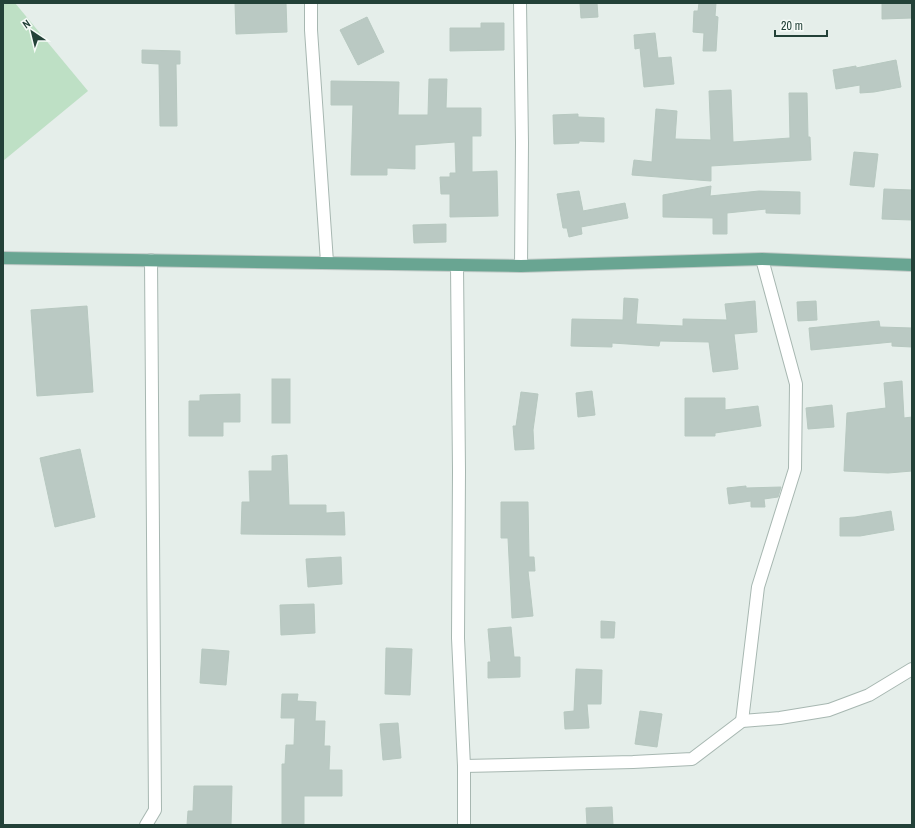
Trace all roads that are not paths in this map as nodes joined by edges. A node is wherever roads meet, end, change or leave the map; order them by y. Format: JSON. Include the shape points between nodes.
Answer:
{"nodes":[{"id":1,"x":311,"y":3,"type":"edge"},
{"id":2,"x":520,"y":3,"type":"edge"},
{"id":3,"x":3,"y":258,"type":"edge"},
{"id":4,"x":762,"y":259,"type":"junction"},
{"id":5,"x":151,"y":260,"type":"junction"},
{"id":6,"x":327,"y":262,"type":"junction"},
{"id":7,"x":912,"y":265,"type":"edge"},
{"id":8,"x":457,"y":266,"type":"junction"},
{"id":9,"x":521,"y":266,"type":"junction"},
{"id":10,"x":912,"y":669,"type":"edge"},
{"id":11,"x":742,"y":721,"type":"junction"},
{"id":12,"x":464,"y":766,"type":"junction"},
{"id":13,"x":146,"y":825,"type":"edge"},
{"id":14,"x":464,"y":825,"type":"edge"}],
"edges":[{"from":1,"to":6,"type":"street"},
{"from":2,"to":9,"type":"street"},
{"from":3,"to":5,"type":"main road"},
{"from":4,"to":7,"type":"main road"},
{"from":4,"to":9,"type":"main road"},
{"from":4,"to":11,"type":"street","via":[[796,384],[795,469],[758,587]]},
{"from":5,"to":6,"type":"main road"},
{"from":5,"to":13,"type":"street","via":[[155,810]]},
{"from":6,"to":8,"type":"main road"},
{"from":8,"to":9,"type":"main road"},
{"from":8,"to":12,"type":"street","via":[[458,638]]},
{"from":10,"to":11,"type":"street","via":[[869,696],[829,710]]},
{"from":11,"to":12,"type":"street","via":[[692,759]]},
{"from":12,"to":14,"type":"street"}]}
